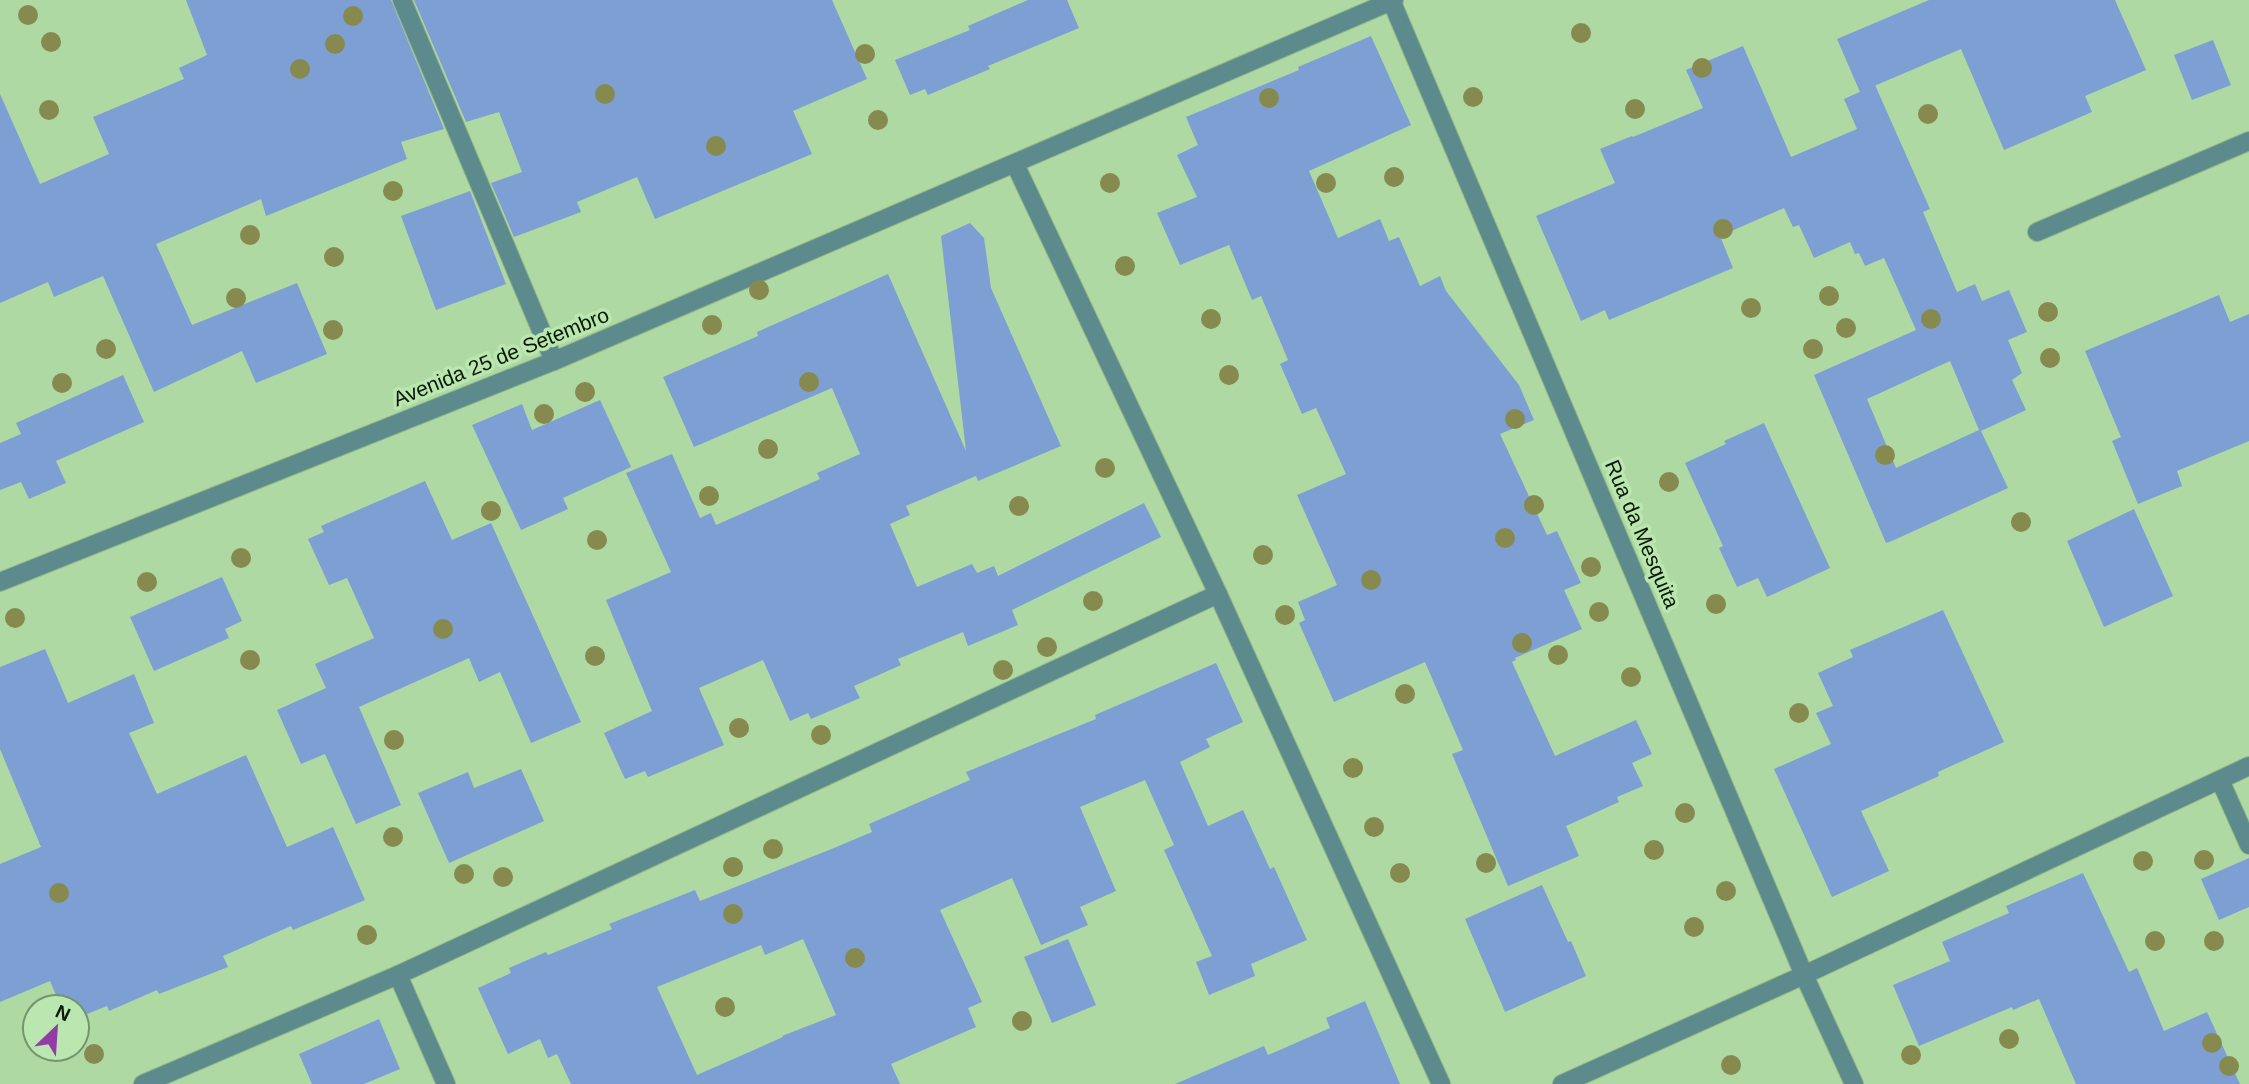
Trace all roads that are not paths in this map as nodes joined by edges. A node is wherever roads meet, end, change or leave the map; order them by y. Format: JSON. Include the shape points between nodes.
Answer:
{"nodes":[{"id":1,"x":402,"y":0,"type":"edge"},
{"id":2,"x":1392,"y":0,"type":"edge"},
{"id":3,"x":2249,"y":141,"type":"edge"},
{"id":4,"x":1015,"y":164,"type":"junction"},
{"id":5,"x":2037,"y":232,"type":"dead end"},
{"id":6,"x":554,"y":361,"type":"junction"},
{"id":7,"x":0,"y":582,"type":"edge"},
{"id":8,"x":1218,"y":594,"type":"junction"},
{"id":9,"x":2249,"y":766,"type":"edge"},
{"id":10,"x":2220,"y":780,"type":"junction"},
{"id":11,"x":2249,"y":845,"type":"edge"},
{"id":12,"x":398,"y":975,"type":"junction"},
{"id":13,"x":1804,"y":975,"type":"junction"},
{"id":14,"x":143,"y":1084,"type":"edge"},
{"id":15,"x":446,"y":1084,"type":"edge"},
{"id":16,"x":1440,"y":1084,"type":"edge"},
{"id":17,"x":1562,"y":1084,"type":"edge"},
{"id":18,"x":1854,"y":1084,"type":"edge"}],
"edges":[{"from":1,"to":6,"type":"street"},
{"from":2,"to":4,"type":"street","name":"Avenida 25 de Setembro"},
{"from":2,"to":13,"type":"street","name":"Rua da Mesquita"},
{"from":3,"to":5,"type":"street"},
{"from":4,"to":6,"type":"street","name":"Avenida 25 de Setembro"},
{"from":4,"to":8,"type":"street"},
{"from":6,"to":7,"type":"street","name":"Avenida 25 de Setembro"},
{"from":8,"to":12,"type":"street"},
{"from":8,"to":16,"type":"street"},
{"from":9,"to":10,"type":"street"},
{"from":10,"to":11,"type":"street"},
{"from":10,"to":13,"type":"street"},
{"from":12,"to":14,"type":"street"},
{"from":12,"to":15,"type":"street"},
{"from":13,"to":17,"type":"street"},
{"from":13,"to":18,"type":"street","name":"Rua da Mesquita"}]}
